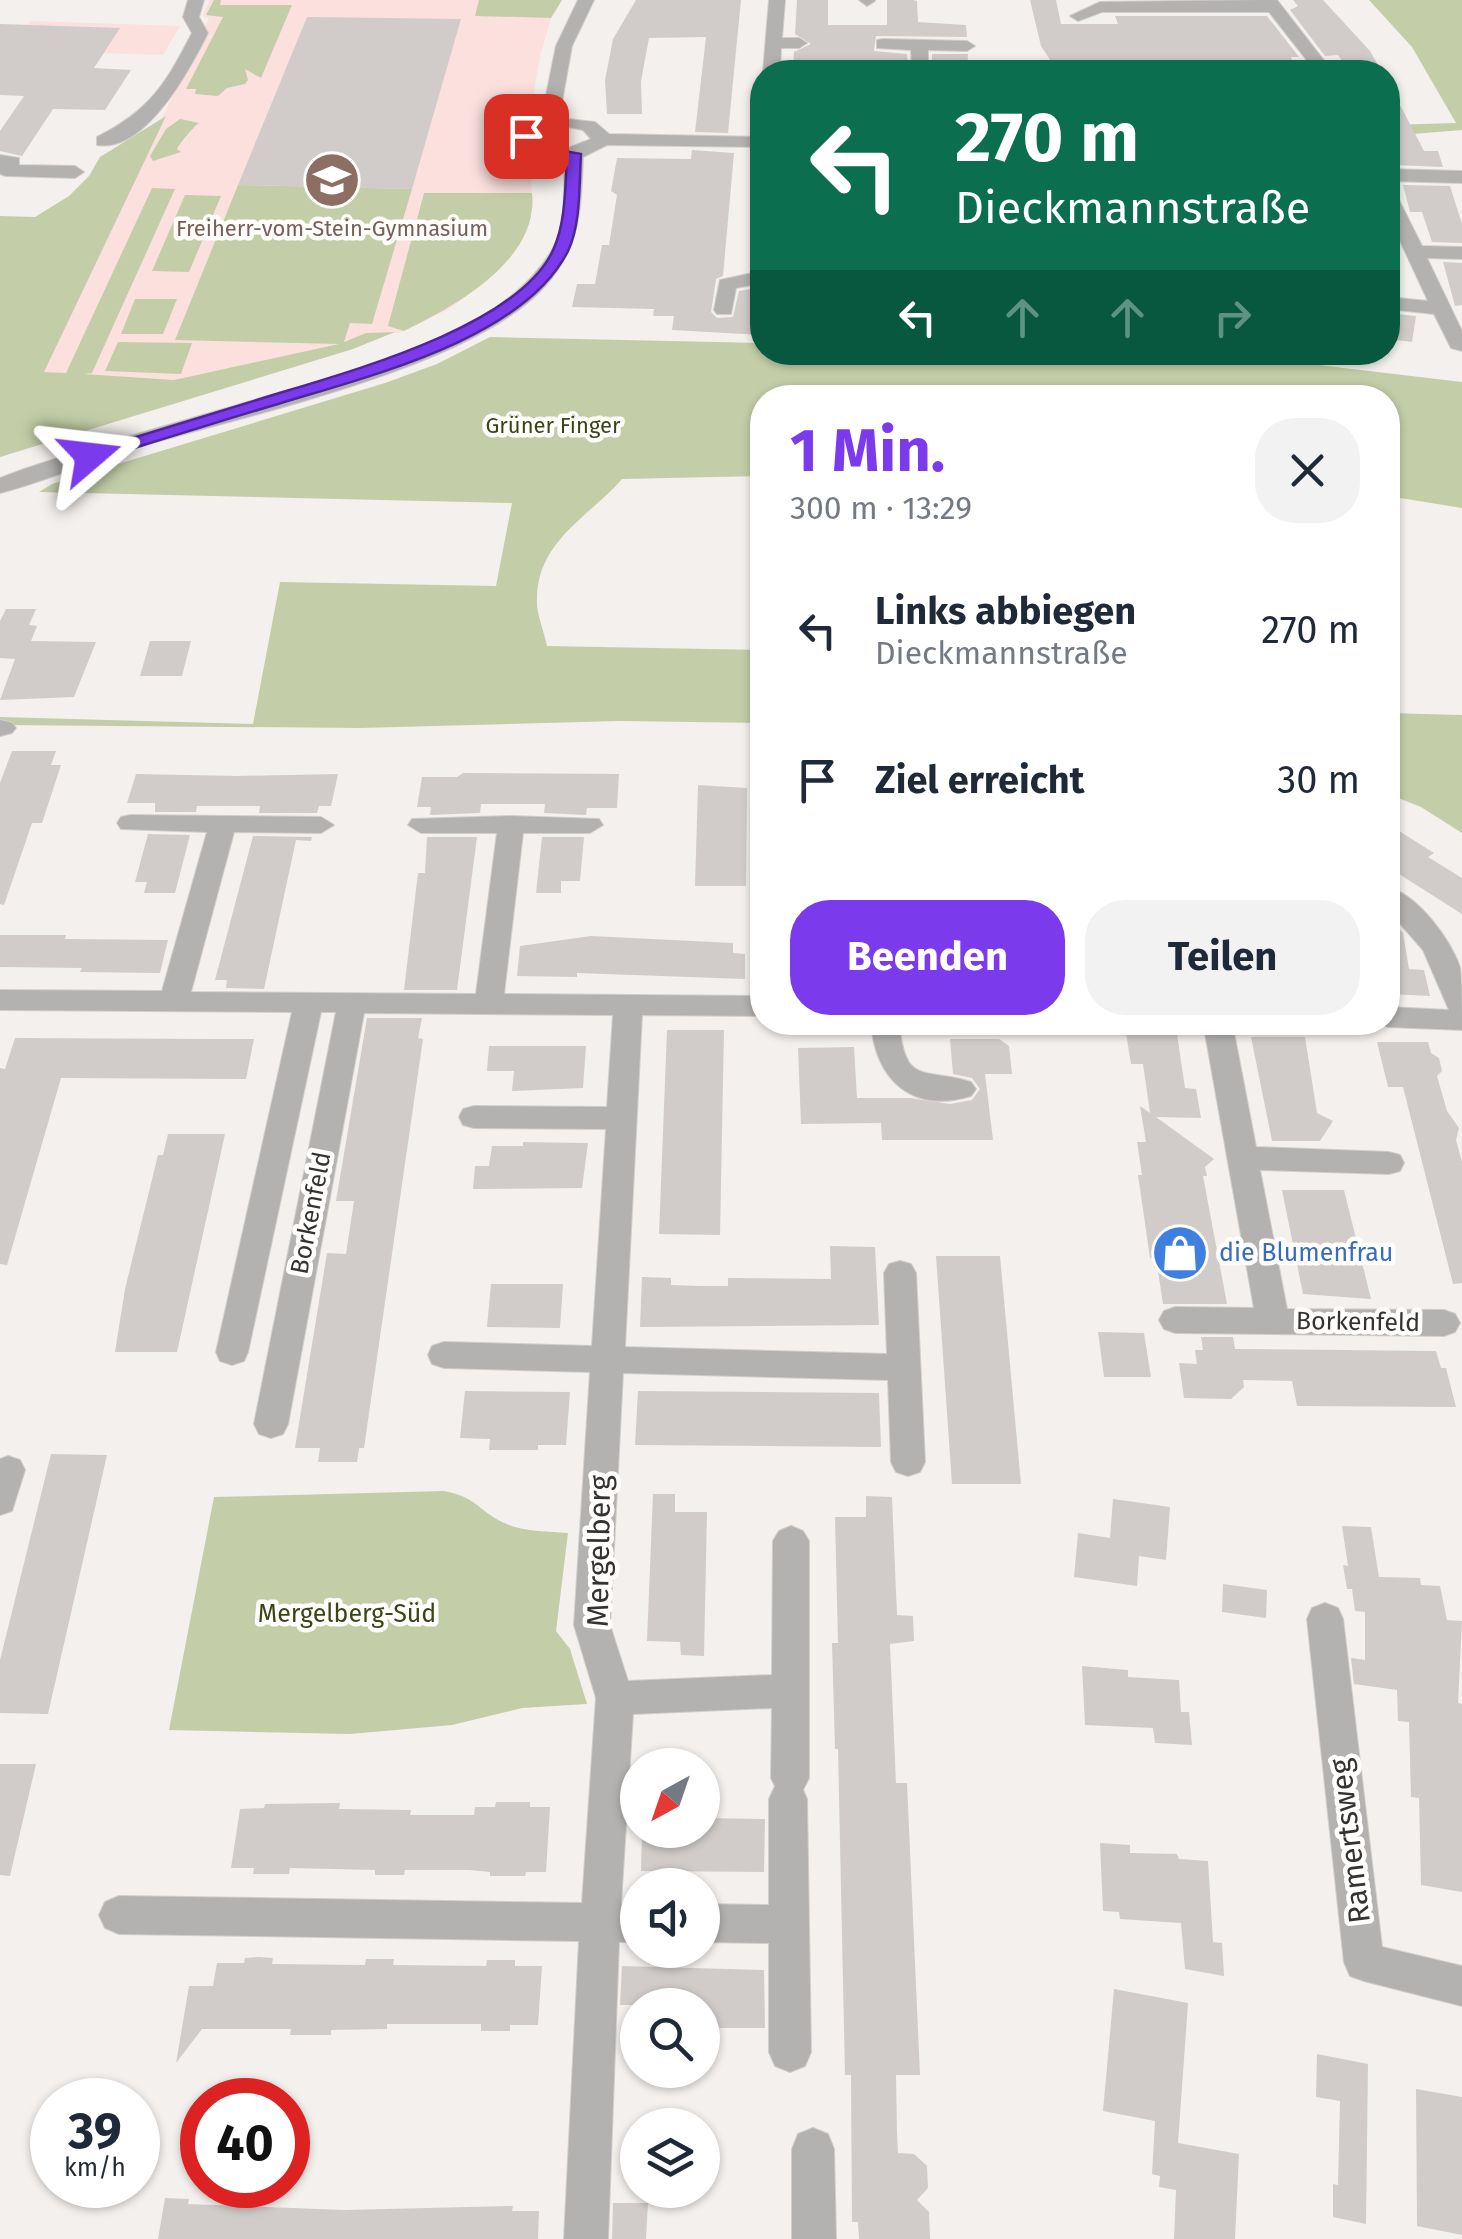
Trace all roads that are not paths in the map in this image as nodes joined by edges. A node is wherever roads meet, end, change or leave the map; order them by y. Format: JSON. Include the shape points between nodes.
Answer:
{"nodes":[{"id":1,"x":196,"y":0,"type":"edge"},
{"id":2,"x":586,"y":0,"type":"edge"},
{"id":3,"x":601,"y":0,"type":"edge"},
{"id":4,"x":776,"y":0,"type":"edge"},
{"id":5,"x":1271,"y":3,"type":"edge"},
{"id":6,"x":1078,"y":16,"type":"dead end"},
{"id":7,"x":773,"y":42,"type":"junction"},
{"id":8,"x":799,"y":43,"type":"dead end"},
{"id":9,"x":883,"y":44,"type":"dead end"},
{"id":10,"x":919,"y":44,"type":"junction"},
{"id":11,"x":967,"y":46,"type":"dead end"},
{"id":12,"x":772,"y":60,"type":"edge"},
{"id":13,"x":920,"y":60,"type":"edge"},
{"id":14,"x":1315,"y":60,"type":"edge"},
{"id":15,"x":577,"y":123,"type":"junction"},
{"id":16,"x":549,"y":124,"type":"junction"},
{"id":17,"x":601,"y":139,"type":"junction"},
{"id":18,"x":103,"y":142,"type":"dead end"},
{"id":19,"x":750,"y":142,"type":"edge"},
{"id":20,"x":550,"y":154,"type":"junction"},
{"id":21,"x":574,"y":154,"type":"junction"},
{"id":22,"x":0,"y":161,"type":"edge"},
{"id":23,"x":75,"y":172,"type":"dead end"},
{"id":24,"x":1400,"y":175,"type":"edge"},
{"id":25,"x":1462,"y":177,"type":"edge"},
{"id":26,"x":1400,"y":224,"type":"edge"},
{"id":27,"x":1412,"y":252,"type":"junction"},
{"id":28,"x":1462,"y":254,"type":"edge"},
{"id":29,"x":750,"y":278,"type":"edge"},
{"id":30,"x":1400,"y":304,"type":"edge"},
{"id":31,"x":1441,"y":309,"type":"junction"},
{"id":32,"x":724,"y":310,"type":"dead end"},
{"id":33,"x":1462,"y":345,"type":"edge"},
{"id":34,"x":0,"y":474,"type":"edge"},
{"id":35,"x":0,"y":486,"type":"edge"},
{"id":36,"x":130,"y":824,"type":"dead end"},
{"id":37,"x":223,"y":824,"type":"junction"},
{"id":38,"x":422,"y":824,"type":"dead end"},
{"id":39,"x":511,"y":824,"type":"junction"},
{"id":40,"x":321,"y":825,"type":"dead end"},
{"id":41,"x":590,"y":825,"type":"dead end"},
{"id":42,"x":1400,"y":907,"type":"edge"},
{"id":43,"x":0,"y":1000,"type":"edge"},
{"id":44,"x":174,"y":1000,"type":"junction"},
{"id":45,"x":309,"y":1002,"type":"junction"},
{"id":46,"x":352,"y":1002,"type":"junction"},
{"id":47,"x":489,"y":1004,"type":"junction"},
{"id":48,"x":628,"y":1005,"type":"junction"},
{"id":49,"x":750,"y":1006,"type":"edge"},
{"id":50,"x":1462,"y":1008,"type":"edge"},
{"id":51,"x":1400,"y":1017,"type":"edge"},
{"id":52,"x":1462,"y":1020,"type":"edge"},
{"id":53,"x":886,"y":1035,"type":"edge"},
{"id":54,"x":1219,"y":1035,"type":"edge"},
{"id":55,"x":961,"y":1089,"type":"dead end"},
{"id":56,"x":474,"y":1117,"type":"dead end"},
{"id":57,"x":622,"y":1118,"type":"junction"},
{"id":58,"x":1244,"y":1158,"type":"junction"},
{"id":59,"x":1388,"y":1163,"type":"dead end"},
{"id":60,"x":900,"y":1274,"type":"dead end"},
{"id":61,"x":1175,"y":1320,"type":"dead end"},
{"id":62,"x":1273,"y":1320,"type":"junction"},
{"id":63,"x":1444,"y":1323,"type":"dead end"},
{"id":64,"x":232,"y":1352,"type":"dead end"},
{"id":65,"x":444,"y":1355,"type":"dead end"},
{"id":66,"x":608,"y":1357,"type":"junction"},
{"id":67,"x":903,"y":1367,"type":"junction"},
{"id":68,"x":270,"y":1424,"type":"dead end"},
{"id":69,"x":908,"y":1462,"type":"dead end"},
{"id":70,"x":792,"y":1541,"type":"dead end"},
{"id":71,"x":1325,"y":1619,"type":"dead end"},
{"id":72,"x":788,"y":1691,"type":"junction"},
{"id":73,"x":615,"y":1698,"type":"junction"},
{"id":74,"x":119,"y":1915,"type":"dead end"},
{"id":75,"x":619,"y":1922,"type":"edge"},
{"id":76,"x":720,"y":1924,"type":"edge"},
{"id":77,"x":789,"y":1924,"type":"junction"},
{"id":78,"x":1462,"y":1986,"type":"edge"},
{"id":79,"x":790,"y":2052,"type":"dead end"},
{"id":80,"x":813,"y":2149,"type":"dead end"},
{"id":81,"x":586,"y":2239,"type":"edge"},
{"id":82,"x":814,"y":2239,"type":"edge"}],
"edges":[{"from":1,"to":18,"type":"street","via":[[191,16],[200,33],[163,103]]},
{"from":2,"to":16,"type":"street","via":[[564,46]]},
{"from":3,"to":15,"type":"street","via":[[572,76]]},
{"from":4,"to":7,"type":"street"},
{"from":5,"to":6,"type":"street","via":[[1100,7]]},
{"from":5,"to":14,"type":"street"},
{"from":7,"to":8,"type":"street"},
{"from":7,"to":12,"type":"street"},
{"from":9,"to":10,"type":"street"},
{"from":10,"to":11,"type":"street"},
{"from":10,"to":13,"type":"street"},
{"from":15,"to":16,"type":"street"},
{"from":15,"to":17,"type":"street","via":[[597,130]]},
{"from":16,"to":20,"type":"street","via":[[525,139]]},
{"from":17,"to":19,"type":"street"},
{"from":17,"to":21,"type":"street"},
{"from":20,"to":21,"type":"street"},
{"from":20,"to":34,"type":"street","via":[[556,179],[550,236],[521,277],[476,313],[373,359]]},
{"from":21,"to":35,"type":"street","via":[[562,250],[526,292],[469,330],[385,366]]},
{"from":22,"to":23,"type":"street","via":[[12,162],[6,170]]},
{"from":24,"to":25,"type":"street"},
{"from":26,"to":27,"type":"street"},
{"from":27,"to":28,"type":"street"},
{"from":27,"to":31,"type":"street"},
{"from":29,"to":32,"type":"street","via":[[727,284]]},
{"from":30,"to":31,"type":"street"},
{"from":31,"to":33,"type":"street"},
{"from":36,"to":37,"type":"street"},
{"from":37,"to":40,"type":"street"},
{"from":37,"to":44,"type":"street"},
{"from":38,"to":39,"type":"street"},
{"from":39,"to":41,"type":"street"},
{"from":39,"to":47,"type":"street"},
{"from":42,"to":50,"type":"street","via":[[1440,952]]},
{"from":43,"to":44,"type":"street"},
{"from":44,"to":45,"type":"street"},
{"from":45,"to":46,"type":"street"},
{"from":45,"to":64,"type":"street","name":"Borkenfeld"},
{"from":46,"to":47,"type":"street"},
{"from":46,"to":68,"type":"street","name":"Borkenfeld"},
{"from":47,"to":48,"type":"street"},
{"from":48,"to":49,"type":"street"},
{"from":48,"to":57,"type":"street","name":"Mergelberg"},
{"from":51,"to":52,"type":"street"},
{"from":53,"to":55,"type":"street","via":[[889,1059],[905,1080]]},
{"from":54,"to":58,"type":"street","name":"Borkenfeld"},
{"from":56,"to":57,"type":"street"},
{"from":57,"to":66,"type":"street","name":"Mergelberg"},
{"from":58,"to":59,"type":"street"},
{"from":58,"to":62,"type":"street","name":"Borkenfeld"},
{"from":60,"to":67,"type":"street"},
{"from":61,"to":62,"type":"street","name":"Borkenfeld"},
{"from":62,"to":63,"type":"street","name":"Borkenfeld"},
{"from":65,"to":66,"type":"street"},
{"from":66,"to":67,"type":"street"},
{"from":66,"to":73,"type":"street","name":"Mergelberg","via":[[592,1625]]},
{"from":67,"to":69,"type":"street"},
{"from":70,"to":72,"type":"street"},
{"from":71,"to":78,"type":"street","name":"Ramertsweg","via":[[1364,1962]]},
{"from":72,"to":73,"type":"street"},
{"from":72,"to":77,"type":"street"},
{"from":73,"to":75,"type":"street","name":"Mergelberg"},
{"from":74,"to":75,"type":"street"},
{"from":75,"to":81,"type":"street","name":"Mergelberg"},
{"from":76,"to":77,"type":"street"},
{"from":77,"to":79,"type":"street"},
{"from":80,"to":82,"type":"street"}]}
